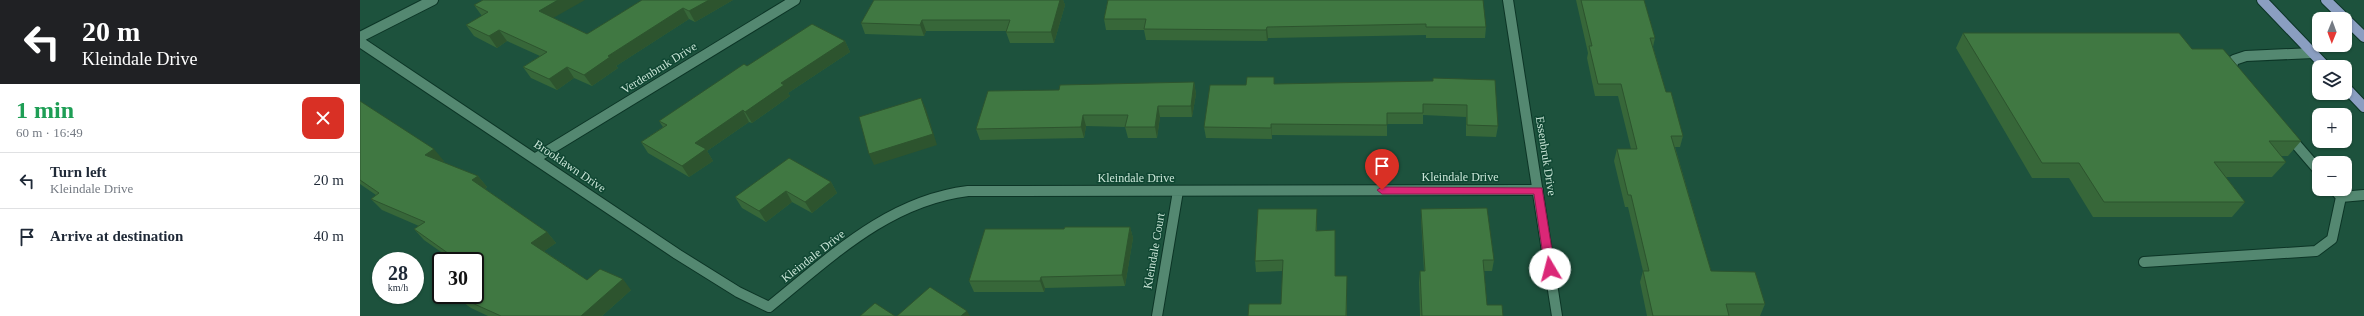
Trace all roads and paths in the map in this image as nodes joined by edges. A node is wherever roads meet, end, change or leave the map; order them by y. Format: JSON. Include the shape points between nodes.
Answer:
{"nodes":[{"id":1,"x":433,"y":0,"type":"edge"},
{"id":2,"x":795,"y":0,"type":"edge"},
{"id":3,"x":1508,"y":0,"type":"edge"},
{"id":4,"x":2262,"y":0,"type":"edge"},
{"id":5,"x":2326,"y":0,"type":"edge"},
{"id":6,"x":360,"y":37,"type":"edge"},
{"id":7,"x":2364,"y":37,"type":"edge"},
{"id":8,"x":360,"y":42,"type":"edge"},
{"id":9,"x":2313,"y":53,"type":"junction"},
{"id":10,"x":2320,"y":60,"type":"edge"},
{"id":11,"x":2241,"y":81,"type":"edge"},
{"id":12,"x":2352,"y":94,"type":"edge"},
{"id":13,"x":2364,"y":107,"type":"edge"},
{"id":14,"x":2283,"y":129,"type":"edge"},
{"id":15,"x":536,"y":158,"type":"junction"},
{"id":16,"x":2312,"y":163,"type":"edge"},
{"id":17,"x":1538,"y":190,"type":"junction"},
{"id":18,"x":1178,"y":191,"type":"junction"},
{"id":19,"x":2352,"y":194,"type":"edge"},
{"id":20,"x":2364,"y":195,"type":"edge"},
{"id":21,"x":2337,"y":196,"type":"edge"},
{"id":22,"x":2144,"y":262,"type":"dead end"},
{"id":23,"x":769,"y":308,"type":"joint"},
{"id":24,"x":1157,"y":316,"type":"edge"},
{"id":25,"x":1557,"y":316,"type":"edge"}],
"edges":[{"from":1,"to":6,"type":"street"},
{"from":2,"to":15,"type":"street","name":"Verdenbruk Drive"},
{"from":3,"to":17,"type":"street","name":"Essenbruk Drive"},
{"from":4,"to":9,"type":"main road"},
{"from":5,"to":7,"type":"main road"},
{"from":8,"to":15,"type":"street","name":"Brooklawn Drive"},
{"from":9,"to":10,"type":"main road"},
{"from":9,"to":11,"type":"street","via":[[2246,56],[2234,60],[2231,69]]},
{"from":12,"to":13,"type":"main road"},
{"from":14,"to":16,"type":"street"},
{"from":15,"to":23,"type":"street","name":"Brooklawn Drive","via":[[677,254]]},
{"from":17,"to":18,"type":"street","name":"Kleindale Drive"},
{"from":17,"to":25,"type":"street","name":"Essenbruk Drive"},
{"from":18,"to":23,"type":"street","name":"Kleindale Drive","via":[[968,191],[942,194],[891,215]]},
{"from":18,"to":24,"type":"street","name":"Kleindale Court"},
{"from":19,"to":20,"type":"street"},
{"from":21,"to":22,"type":"street","via":[[2332,239],[2316,251]]}]}
